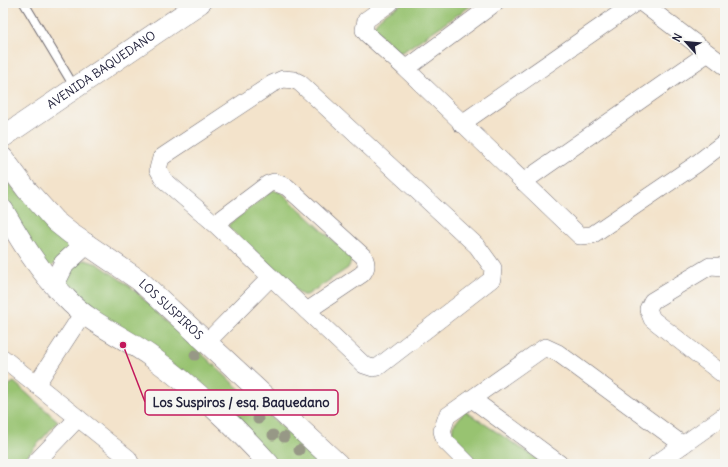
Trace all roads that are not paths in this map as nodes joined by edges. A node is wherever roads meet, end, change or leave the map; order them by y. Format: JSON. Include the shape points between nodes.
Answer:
{"nodes":[{"id":1,"x":24,"y":3,"type":"edge"},
{"id":2,"x":200,"y":3,"type":"edge"},
{"id":3,"x":390,"y":3,"type":"edge"},
{"id":4,"x":495,"y":3,"type":"edge"},
{"id":5,"x":635,"y":3,"type":"edge"},
{"id":6,"x":642,"y":3,"type":"edge"},
{"id":7,"x":708,"y":53,"type":"junction"},
{"id":8,"x":725,"y":66,"type":"edge"},
{"id":9,"x":406,"y":70,"type":"junction"},
{"id":10,"x":75,"y":88,"type":"junction"},
{"id":11,"x":461,"y":124,"type":"junction"},
{"id":12,"x":5,"y":131,"type":"edge"},
{"id":13,"x":725,"y":142,"type":"edge"},
{"id":14,"x":3,"y":158,"type":"edge"},
{"id":15,"x":523,"y":182,"type":"junction"},
{"id":16,"x":3,"y":210,"type":"edge"},
{"id":17,"x":215,"y":224,"type":"junction"},
{"id":18,"x":86,"y":244,"type":"junction"},
{"id":19,"x":725,"y":267,"type":"edge"},
{"id":20,"x":272,"y":277,"type":"junction"},
{"id":21,"x":54,"y":284,"type":"junction"},
{"id":22,"x":307,"y":311,"type":"junction"},
{"id":23,"x":83,"y":313,"type":"junction"},
{"id":24,"x":207,"y":342,"type":"junction"},
{"id":25,"x":7,"y":368,"type":"edge"},
{"id":26,"x":725,"y":376,"type":"edge"},
{"id":27,"x":36,"y":385,"type":"junction"},
{"id":28,"x":472,"y":399,"type":"junction"},
{"id":29,"x":725,"y":415,"type":"edge"},
{"id":30,"x":78,"y":418,"type":"junction"},
{"id":31,"x":683,"y":445,"type":"junction"},
{"id":32,"x":34,"y":464,"type":"edge"},
{"id":33,"x":131,"y":464,"type":"edge"},
{"id":34,"x":269,"y":464,"type":"edge"},
{"id":35,"x":338,"y":464,"type":"edge"},
{"id":36,"x":468,"y":464,"type":"edge"},
{"id":37,"x":560,"y":464,"type":"edge"},
{"id":38,"x":656,"y":464,"type":"edge"}],
"edges":[{"from":1,"to":10,"type":"lane"},
{"from":2,"to":10,"type":"street","name":"AVENIDA BAQUEDANO"},
{"from":3,"to":9,"type":"street","via":[[366,20],[364,30]]},
{"from":4,"to":9,"type":"street"},
{"from":5,"to":11,"type":"street"},
{"from":6,"to":7,"type":"street"},
{"from":7,"to":8,"type":"street"},
{"from":7,"to":15,"type":"street"},
{"from":9,"to":11,"type":"street"},
{"from":10,"to":12,"type":"street","name":"AVENIDA BAQUEDANO"},
{"from":11,"to":15,"type":"street"},
{"from":13,"to":15,"type":"street","via":[[640,203],[586,237],[576,234]]},
{"from":14,"to":18,"type":"street","name":"LOS SUSPIROS","via":[[41,207]]},
{"from":16,"to":21,"type":"street","via":[[36,265]]},
{"from":17,"to":20,"type":"street"},
{"from":17,"to":22,"type":"street","via":[[274,182],[287,187],[364,257],[367,262],[362,274]]},
{"from":17,"to":22,"type":"street","via":[[160,176],[158,169],[161,158],[272,84],[283,79],[294,80],[477,246],[493,268],[492,279],[486,285],[389,359],[373,368],[364,365]]},
{"from":18,"to":21,"type":"street","via":[[64,264]]},
{"from":18,"to":24,"type":"street","name":"LOS SUSPIROS","via":[[139,280]]},
{"from":19,"to":26,"type":"street","via":[[710,266],[652,301],[648,309],[652,319]]},
{"from":20,"to":22,"type":"street"},
{"from":20,"to":24,"type":"street"},
{"from":21,"to":23,"type":"street","via":[[66,299]]},
{"from":23,"to":27,"type":"street"},
{"from":23,"to":34,"type":"street","via":[[159,363],[210,406]]},
{"from":24,"to":35,"type":"street","name":"LOS SUSPIROS"},
{"from":25,"to":27,"type":"street"},
{"from":27,"to":30,"type":"street"},
{"from":28,"to":31,"type":"street","via":[[545,347],[558,353]]},
{"from":28,"to":36,"type":"street","via":[[447,416],[442,431],[445,441]]},
{"from":28,"to":37,"type":"street"},
{"from":29,"to":31,"type":"street"},
{"from":30,"to":32,"type":"street"},
{"from":30,"to":33,"type":"street","via":[[128,458]]},
{"from":31,"to":38,"type":"street"}]}
